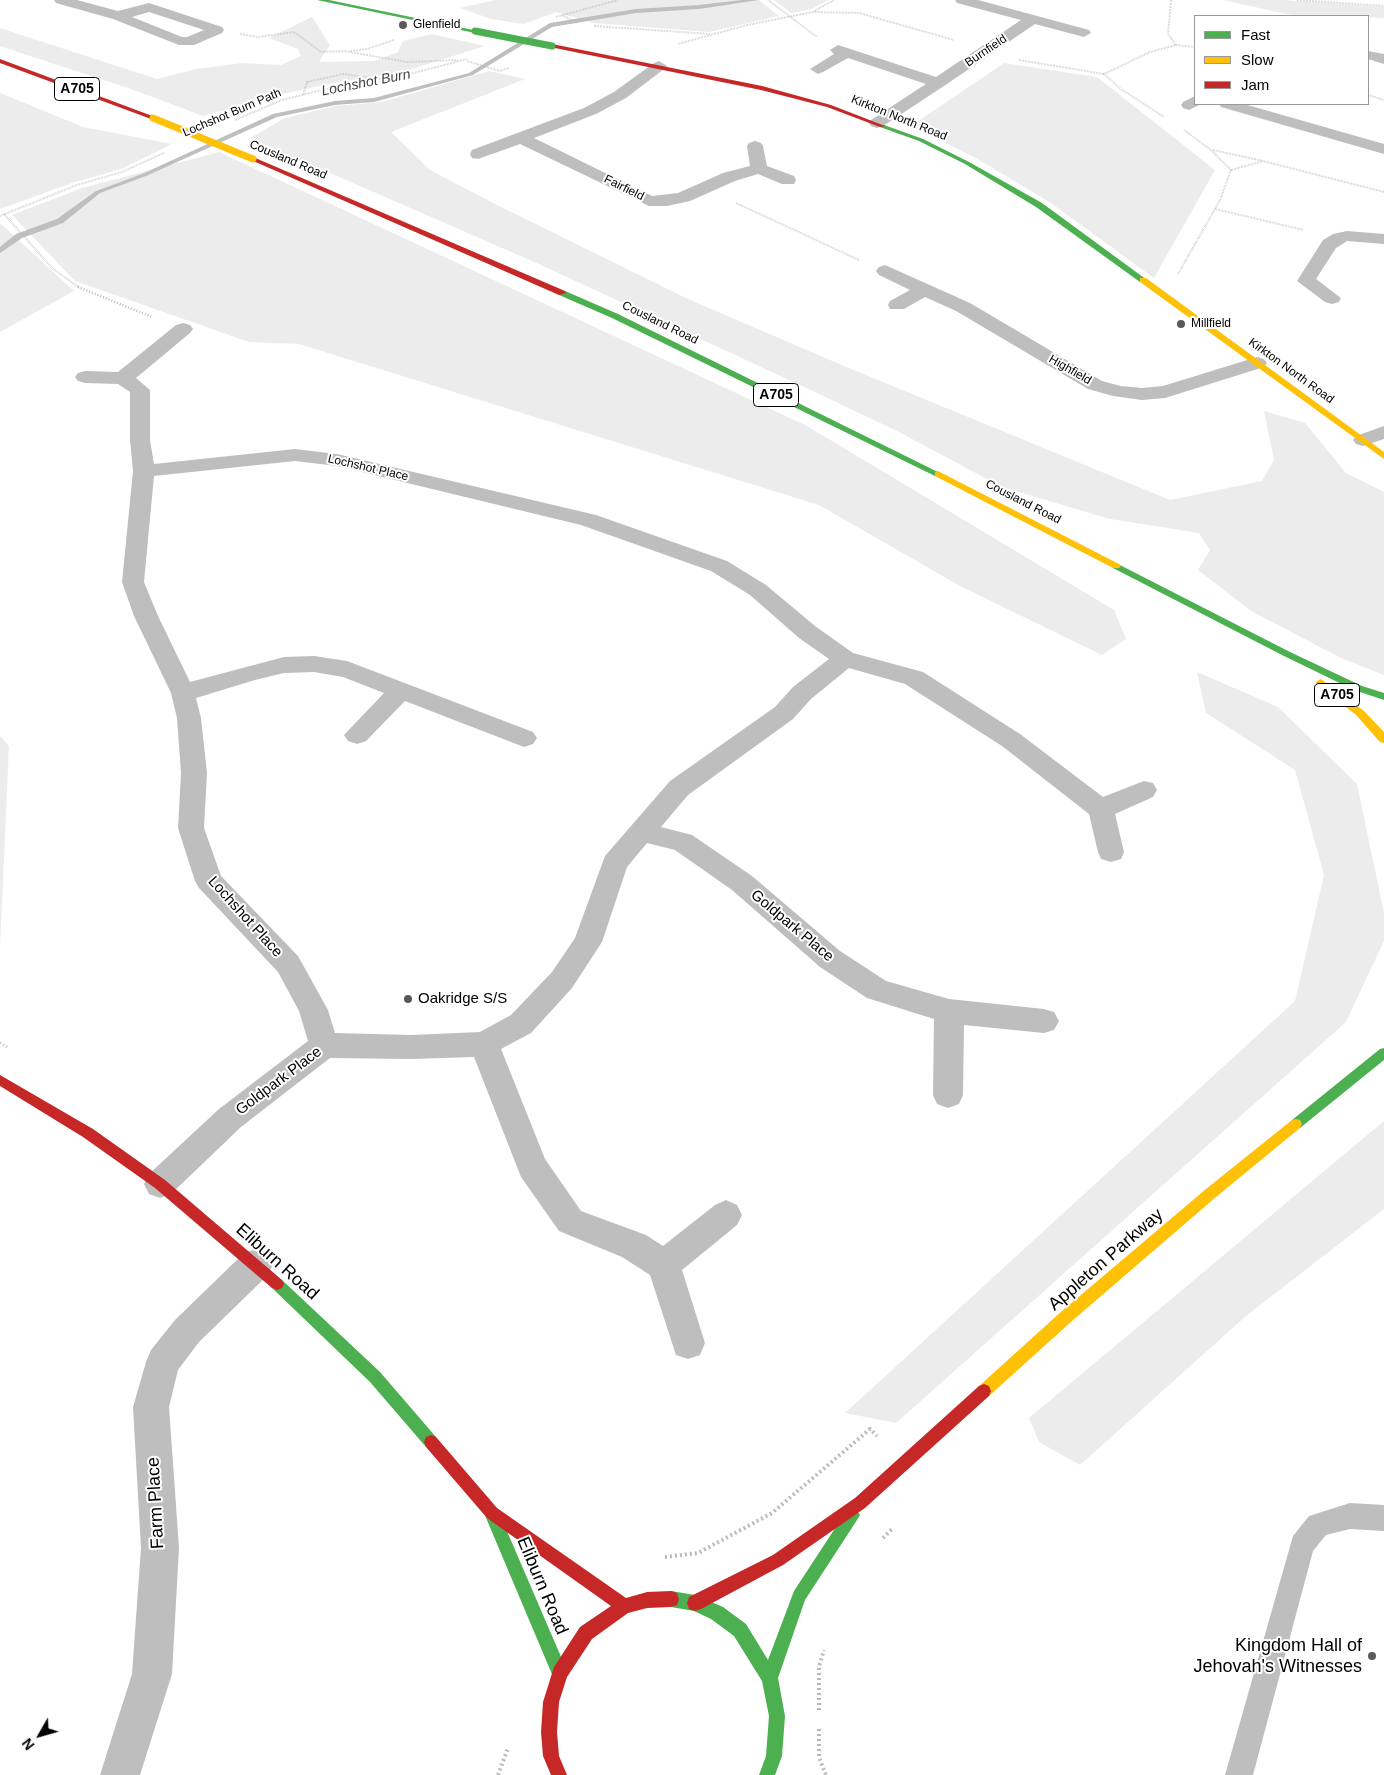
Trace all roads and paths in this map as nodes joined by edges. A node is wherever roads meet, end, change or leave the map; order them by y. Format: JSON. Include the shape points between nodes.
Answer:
{"nodes":[{"id":1,"x":61,"y":0,"type":"edge"},
{"id":2,"x":320,"y":0,"type":"edge"},
{"id":3,"x":618,"y":0,"type":"edge"},
{"id":4,"x":768,"y":0,"type":"edge"},
{"id":5,"x":834,"y":0,"type":"edge"},
{"id":6,"x":962,"y":0,"type":"edge"},
{"id":7,"x":1172,"y":0,"type":"edge"},
{"id":8,"x":1298,"y":0,"type":"edge"},
{"id":9,"x":1384,"y":6,"type":"edge"},
{"id":10,"x":561,"y":15,"type":"junction"},
{"id":11,"x":118,"y":16,"type":"junction"},
{"id":12,"x":790,"y":17,"type":"junction"},
{"id":13,"x":412,"y":19,"type":"junction"},
{"id":14,"x":552,"y":19,"type":"dead end"},
{"id":15,"x":1033,"y":19,"type":"junction"},
{"id":16,"x":582,"y":25,"type":"dead end"},
{"id":17,"x":592,"y":26,"type":"dead end"},
{"id":18,"x":218,"y":30,"type":"junction"},
{"id":19,"x":1084,"y":33,"type":"dead end"},
{"id":20,"x":713,"y":34,"type":"junction"},
{"id":21,"x":678,"y":44,"type":"dead end"},
{"id":22,"x":1176,"y":45,"type":"junction"},
{"id":23,"x":1194,"y":47,"type":"edge"},
{"id":24,"x":344,"y":51,"type":"junction"},
{"id":25,"x":842,"y":51,"type":"junction"},
{"id":26,"x":1369,"y":54,"type":"edge"},
{"id":27,"x":473,"y":58,"type":"dead end"},
{"id":28,"x":1384,"y":59,"type":"edge"},
{"id":29,"x":464,"y":60,"type":"junction"},
{"id":30,"x":0,"y":62,"type":"edge"},
{"id":31,"x":659,"y":66,"type":"junction"},
{"id":32,"x":818,"y":69,"type":"dead end"},
{"id":33,"x":500,"y":71,"type":"dead end"},
{"id":34,"x":389,"y":80,"type":"junction"},
{"id":35,"x":939,"y":83,"type":"junction"},
{"id":36,"x":303,"y":95,"type":"junction"},
{"id":37,"x":1369,"y":95,"type":"edge"},
{"id":38,"x":1384,"y":100,"type":"edge"},
{"id":39,"x":1230,"y":105,"type":"edge"},
{"id":40,"x":1167,"y":119,"type":"dead end"},
{"id":41,"x":228,"y":123,"type":"dead end"},
{"id":42,"x":877,"y":123,"type":"junction"},
{"id":43,"x":1182,"y":129,"type":"dead end"},
{"id":44,"x":521,"y":138,"type":"junction"},
{"id":45,"x":755,"y":146,"type":"dead end"},
{"id":46,"x":1384,"y":149,"type":"edge"},
{"id":47,"x":1211,"y":150,"type":"junction"},
{"id":48,"x":166,"y":152,"type":"dead end"},
{"id":49,"x":478,"y":154,"type":"dead end"},
{"id":50,"x":1263,"y":162,"type":"junction"},
{"id":51,"x":759,"y":169,"type":"junction"},
{"id":52,"x":1231,"y":170,"type":"junction"},
{"id":53,"x":788,"y":180,"type":"dead end"},
{"id":54,"x":701,"y":188,"type":"junction"},
{"id":55,"x":1384,"y":192,"type":"edge"},
{"id":56,"x":1215,"y":210,"type":"junction"},
{"id":57,"x":4,"y":214,"type":"junction"},
{"id":58,"x":0,"y":216,"type":"edge"},
{"id":59,"x":1339,"y":238,"type":"junction"},
{"id":60,"x":1384,"y":239,"type":"edge"},
{"id":61,"x":885,"y":271,"type":"joint"},
{"id":62,"x":925,"y":289,"type":"junction"},
{"id":63,"x":1169,"y":298,"type":"junction"},
{"id":64,"x":1332,"y":298,"type":"dead end"},
{"id":65,"x":897,"y":305,"type":"dead end"},
{"id":66,"x":183,"y":329,"type":"joint"},
{"id":67,"x":1257,"y":363,"type":"junction"},
{"id":68,"x":85,"y":377,"type":"dead end"},
{"id":69,"x":123,"y":378,"type":"junction"},
{"id":70,"x":1384,"y":432,"type":"edge"},
{"id":71,"x":1363,"y":440,"type":"junction"},
{"id":72,"x":1384,"y":456,"type":"edge"},
{"id":73,"x":144,"y":471,"type":"junction"},
{"id":74,"x":602,"y":504,"type":"dead end"},
{"id":75,"x":588,"y":520,"type":"junction"},
{"id":76,"x":1286,"y":654,"type":"junction"},
{"id":77,"x":845,"y":660,"type":"junction"},
{"id":78,"x":400,"y":691,"type":"junction"},
{"id":79,"x":183,"y":693,"type":"junction"},
{"id":80,"x":1384,"y":697,"type":"edge"},
{"id":81,"x":357,"y":735,"type":"dead end"},
{"id":82,"x":524,"y":738,"type":"dead end"},
{"id":83,"x":1384,"y":739,"type":"edge"},
{"id":84,"x":1144,"y":790,"type":"dead end"},
{"id":85,"x":1101,"y":809,"type":"junction"},
{"id":86,"x":641,"y":832,"type":"junction"},
{"id":87,"x":1111,"y":852,"type":"dead end"},
{"id":88,"x":950,"y":1011,"type":"junction"},
{"id":89,"x":1044,"y":1021,"type":"dead end"},
{"id":90,"x":484,"y":1044,"type":"junction"},
{"id":91,"x":324,"y":1045,"type":"junction"},
{"id":92,"x":1384,"y":1053,"type":"edge"},
{"id":93,"x":0,"y":1080,"type":"edge"},
{"id":94,"x":948,"y":1095,"type":"dead end"},
{"id":95,"x":160,"y":1184,"type":"junction"},
{"id":96,"x":726,"y":1215,"type":"dead end"},
{"id":97,"x":256,"y":1264,"type":"junction"},
{"id":98,"x":664,"y":1265,"type":"junction"},
{"id":99,"x":688,"y":1343,"type":"dead end"},
{"id":100,"x":903,"y":1462,"type":"junction"},
{"id":101,"x":860,"y":1503,"type":"junction"},
{"id":102,"x":492,"y":1513,"type":"junction"},
{"id":103,"x":1384,"y":1518,"type":"edge"},
{"id":104,"x":896,"y":1525,"type":"dead end"},
{"id":105,"x":876,"y":1546,"type":"dead end"},
{"id":106,"x":662,"y":1558,"type":"dead end"},
{"id":107,"x":695,"y":1603,"type":"junction"},
{"id":108,"x":624,"y":1606,"type":"junction"},
{"id":109,"x":826,"y":1641,"type":"dead end"},
{"id":110,"x":560,"y":1673,"type":"junction"},
{"id":111,"x":770,"y":1678,"type":"junction"},
{"id":112,"x":819,"y":1712,"type":"dead end"},
{"id":113,"x":819,"y":1722,"type":"dead end"},
{"id":114,"x":509,"y":1743,"type":"dead end"},
{"id":115,"x":551,"y":1756,"type":"junction"},
{"id":116,"x":545,"y":1769,"type":"dead end"},
{"id":117,"x":774,"y":1769,"type":"edge"},
{"id":118,"x":120,"y":1775,"type":"edge"},
{"id":119,"x":498,"y":1775,"type":"edge"},
{"id":120,"x":559,"y":1775,"type":"edge"},
{"id":121,"x":826,"y":1775,"type":"edge"},
{"id":122,"x":1239,"y":1775,"type":"edge"}],
"edges":[{"from":1,"to":11,"type":"street"},
{"from":2,"to":13,"type":"main road","name":"Kirkton North Road"},
{"from":3,"to":10,"type":"path"},
{"from":4,"to":12,"type":"path"},
{"from":5,"to":12,"type":"path","via":[[813,12]]},
{"from":6,"to":15,"type":"street","name":"Burnfield"},
{"from":7,"to":22,"type":"path","via":[[1168,34]]},
{"from":8,"to":9,"type":"path"},
{"from":10,"to":14,"type":"path"},
{"from":10,"to":16,"type":"path"},
{"from":11,"to":18,"type":"street","via":[[149,7]]},
{"from":11,"to":18,"type":"street","via":[[179,41],[189,42]]},
{"from":12,"to":20,"type":"path"},
{"from":12,"to":25,"type":"path"},
{"from":13,"to":24,"type":"path","via":[[393,41],[367,49]]},
{"from":13,"to":31,"type":"main road","name":"Kirkton North Road","bridge":true},
{"from":15,"to":19,"type":"street","name":"Burnfield"},
{"from":15,"to":35,"type":"street","name":"Burnfield"},
{"from":17,"to":20,"type":"path"},
{"from":18,"to":24,"type":"path","via":[[258,36],[294,32],[321,52]]},
{"from":20,"to":21,"type":"path"},
{"from":22,"to":23,"type":"path"},
{"from":22,"to":40,"type":"path","via":[[1150,52],[1104,74]]},
{"from":24,"to":29,"type":"path","via":[[407,62]]},
{"from":25,"to":32,"type":"street"},
{"from":25,"to":35,"type":"street"},
{"from":26,"to":28,"type":"street"},
{"from":27,"to":29,"type":"path","name":"Lochshot Burn Path"},
{"from":29,"to":33,"type":"path"},
{"from":29,"to":34,"type":"path","name":"Lochshot Burn Path"},
{"from":30,"to":76,"type":"main road","name":"Cousland Road","number":"A705","bridge":true,"via":[[253,159],[623,320],[869,439]]},
{"from":31,"to":42,"type":"main road","name":"Kirkton North Road","via":[[781,93]]},
{"from":31,"to":44,"type":"street","via":[[620,95],[590,111]]},
{"from":34,"to":36,"type":"path","name":"Lochshot Burn Path"},
{"from":34,"to":36,"type":"path","via":[[343,74],[307,82]]},
{"from":35,"to":42,"type":"street","name":"Burnfield"},
{"from":36,"to":41,"type":"path","name":"Lochshot Burn Path","via":[[282,100]]},
{"from":37,"to":38,"type":"path"},
{"from":39,"to":46,"type":"street"},
{"from":42,"to":63,"type":"main road","name":"Kirkton North Road","via":[[922,140],[1038,205]]},
{"from":43,"to":47,"type":"path"},
{"from":44,"to":49,"type":"street"},
{"from":44,"to":54,"type":"street","name":"Fairfield","via":[[650,201],[676,199]]},
{"from":45,"to":51,"type":"street"},
{"from":47,"to":50,"type":"path"},
{"from":47,"to":52,"type":"path"},
{"from":48,"to":57,"type":"path","via":[[122,172]]},
{"from":50,"to":52,"type":"path"},
{"from":50,"to":55,"type":"path"},
{"from":51,"to":53,"type":"street"},
{"from":51,"to":54,"type":"street","name":"Fairfield"},
{"from":52,"to":56,"type":"path"},
{"from":54,"to":61,"type":"path"},
{"from":56,"to":59,"type":"path"},
{"from":56,"to":63,"type":"path","via":[[1180,268]]},
{"from":57,"to":58,"type":"path"},
{"from":57,"to":66,"type":"path","via":[[52,268],[86,292]]},
{"from":59,"to":60,"type":"street"},
{"from":59,"to":64,"type":"street","via":[[1329,244],[1306,281]]},
{"from":61,"to":62,"type":"street","name":"Highfield"},
{"from":62,"to":65,"type":"street"},
{"from":62,"to":67,"type":"street","name":"Highfield","via":[[977,315],[1094,385],[1120,392],[1165,392]]},
{"from":63,"to":67,"type":"main road","name":"Kirkton North Road"},
{"from":66,"to":69,"type":"street"},
{"from":67,"to":71,"type":"main road","name":"Kirkton North Road"},
{"from":68,"to":69,"type":"street"},
{"from":69,"to":73,"type":"street","name":"Lochshot Place","via":[[140,390]]},
{"from":70,"to":71,"type":"street"},
{"from":71,"to":72,"type":"main road","name":"Kirkton North Road"},
{"from":73,"to":75,"type":"street","name":"Lochshot Place","via":[[295,455],[337,460]]},
{"from":73,"to":79,"type":"street","name":"Lochshot Place","via":[[133,582]]},
{"from":74,"to":75,"type":"street"},
{"from":75,"to":77,"type":"street","name":"Lochshot Place","via":[[719,566],[758,590]]},
{"from":76,"to":80,"type":"main road","name":"Cousland Road","number":"A705"},
{"from":76,"to":83,"type":"main road","name":"Cousland Road","number":"A705","via":[[1360,713]]},
{"from":77,"to":85,"type":"street","via":[[914,678],[1011,740]]},
{"from":77,"to":86,"type":"street","name":"Goldpark Place","via":[[802,693],[784,713],[679,788]]},
{"from":78,"to":79,"type":"street","via":[[346,669],[314,664],[284,665],[252,672]]},
{"from":78,"to":81,"type":"street"},
{"from":78,"to":82,"type":"street"},
{"from":79,"to":91,"type":"street","name":"Lochshot Place","via":[[189,718],[194,773],[191,828],[209,881],[288,964],[313,1010]]},
{"from":84,"to":85,"type":"street"},
{"from":85,"to":87,"type":"street"},
{"from":86,"to":88,"type":"street","name":"Goldpark Place","via":[[683,842],[742,884],[830,959],[877,990]]},
{"from":86,"to":90,"type":"street","name":"Goldpark Place","via":[[615,863],[588,942],[562,980],[521,1024]]},
{"from":88,"to":89,"type":"street","name":"Goldpark Place"},
{"from":88,"to":94,"type":"street"},
{"from":90,"to":91,"type":"street","name":"Goldpark Place","via":[[410,1047]]},
{"from":90,"to":98,"type":"street","via":[[532,1167],[570,1221],[634,1246]]},
{"from":91,"to":95,"type":"street","name":"Goldpark Place","via":[[230,1118]]},
{"from":92,"to":100,"type":"main road","name":"Appleton Parkway","via":[[1211,1193]]},
{"from":93,"to":95,"type":"main road","name":"Eliburn Road","via":[[88,1133]]},
{"from":95,"to":97,"type":"main road","name":"Eliburn Road"},
{"from":96,"to":98,"type":"street"},
{"from":97,"to":102,"type":"main road","name":"Eliburn Road","via":[[375,1377]]},
{"from":97,"to":118,"type":"street","name":"Farm Place","via":[[186,1332],[163,1362],[151,1407],[160,1548],[152,1674]]},
{"from":98,"to":99,"type":"street"},
{"from":100,"to":101,"type":"main road","name":"Appleton Parkway"},
{"from":100,"to":106,"type":"path","via":[[870,1429],[772,1513],[698,1553]]},
{"from":101,"to":107,"type":"main road","name":"Appleton Parkway","via":[[778,1560]]},
{"from":101,"to":111,"type":"main road","name":"Appleton Parkway","via":[[799,1596]]},
{"from":102,"to":108,"type":"main road","name":"Eliburn Road"},
{"from":102,"to":110,"type":"main road","name":"Eliburn Road"},
{"from":103,"to":122,"type":"lane","via":[[1350,1516],[1318,1525],[1302,1545]]},
{"from":104,"to":105,"type":"path"},
{"from":107,"to":108,"type":"main road","name":"Appleton Parkway","via":[[647,1600]]},
{"from":107,"to":111,"type":"main road","name":"Appleton Parkway","via":[[717,1613],[740,1630]]},
{"from":108,"to":110,"type":"main road","name":"Appleton Parkway","via":[[586,1633]]},
{"from":109,"to":112,"type":"path","via":[[819,1666]]},
{"from":110,"to":115,"type":"main road","name":"Appleton Parkway","via":[[551,1702]]},
{"from":111,"to":117,"type":"main road","name":"Appleton Parkway","via":[[777,1716]]},
{"from":113,"to":121,"type":"path","via":[[819,1758]]},
{"from":114,"to":119,"type":"path"},
{"from":115,"to":116,"type":"main road","name":"Appleton Parkway"},
{"from":115,"to":120,"type":"main road","name":"Appleton Parkway"}]}
